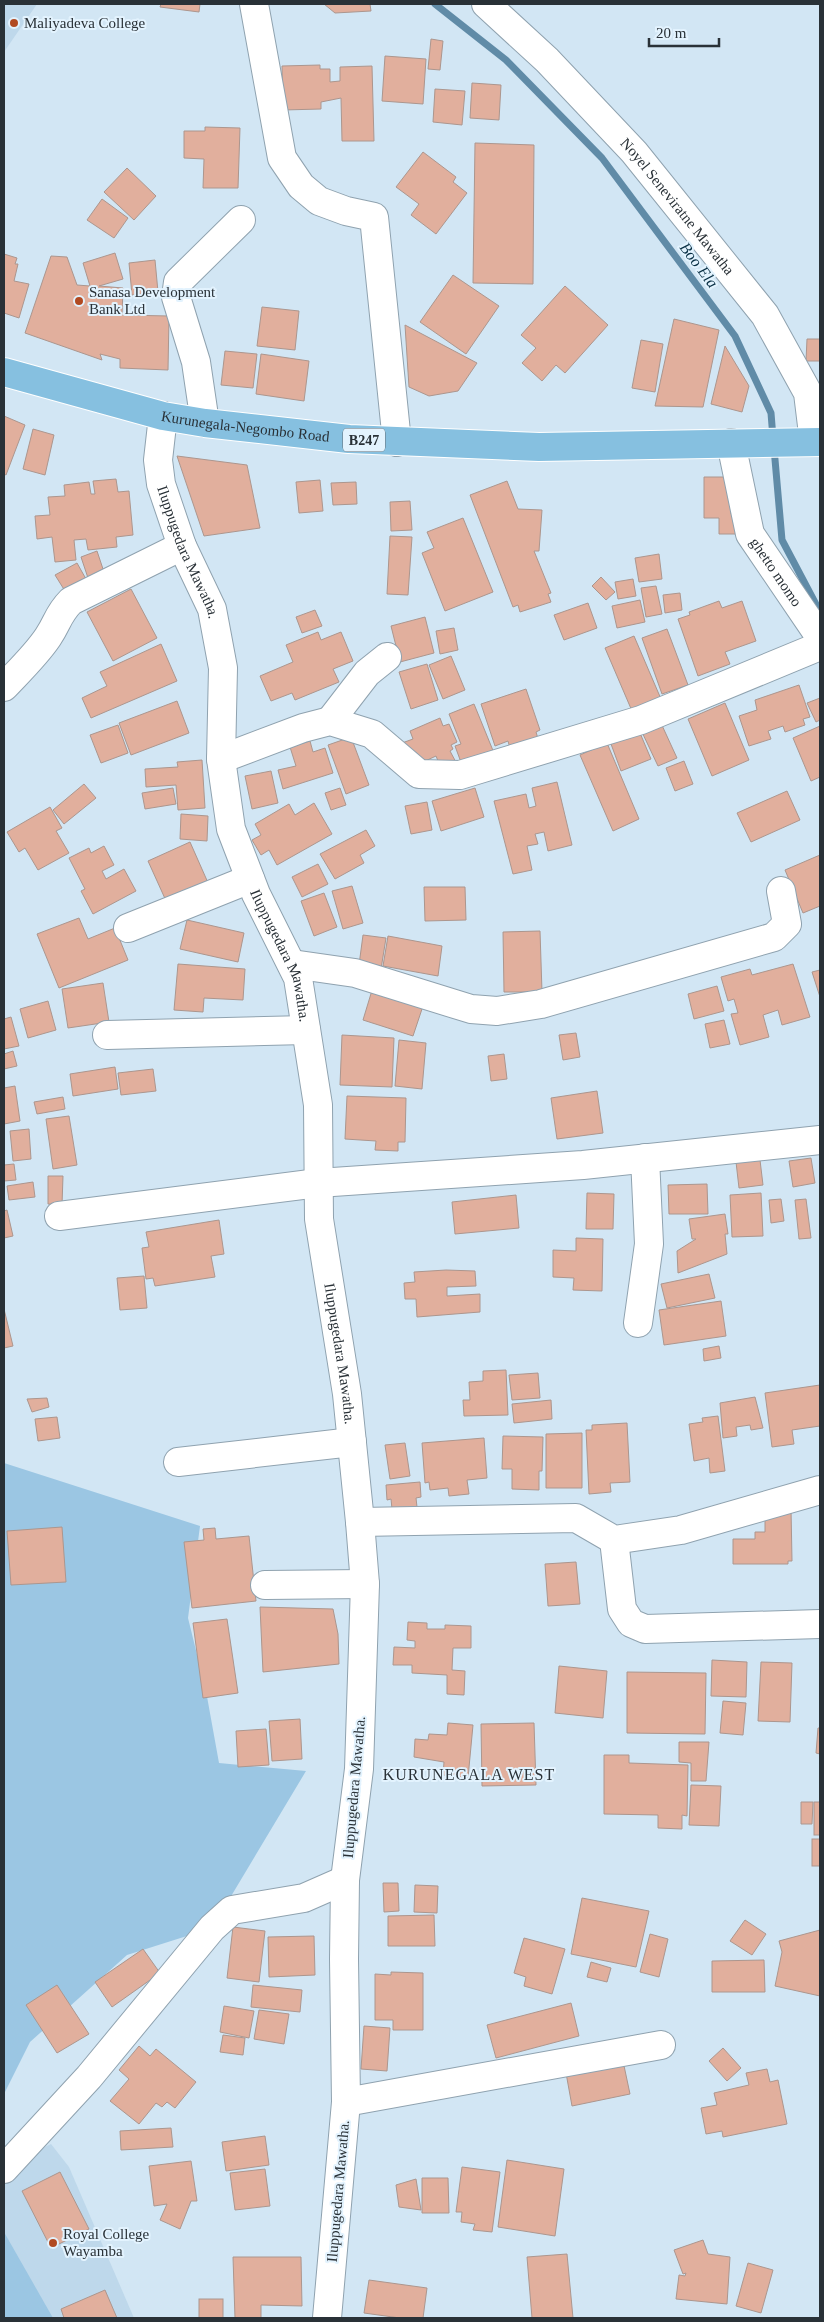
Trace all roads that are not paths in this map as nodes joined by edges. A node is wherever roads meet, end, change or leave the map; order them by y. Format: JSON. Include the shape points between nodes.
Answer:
{"nodes":[{"id":1,"x":254,"y":4,"type":"edge"},
{"id":2,"x":486,"y":4,"type":"edge"},
{"id":3,"x":241,"y":220,"type":"dead end"},
{"id":4,"x":4,"y":372,"type":"edge"},
{"id":5,"x":163,"y":416,"type":"junction"},
{"id":6,"x":205,"y":423,"type":"junction"},
{"id":7,"x":397,"y":442,"type":"junction"},
{"id":8,"x":809,"y":442,"type":"edge"},
{"id":9,"x":731,"y":443,"type":"junction"},
{"id":10,"x":182,"y":546,"type":"junction"},
{"id":11,"x":820,"y":637,"type":"edge"},
{"id":12,"x":820,"y":646,"type":"edge"},
{"id":13,"x":387,"y":657,"type":"dead end"},
{"id":14,"x":4,"y":687,"type":"edge"},
{"id":15,"x":330,"y":721,"type":"junction"},
{"id":16,"x":221,"y":759,"type":"junction"},
{"id":17,"x":250,"y":879,"type":"junction"},
{"id":18,"x":781,"y":891,"type":"dead end"},
{"id":19,"x":128,"y":928,"type":"dead end"},
{"id":20,"x":292,"y":964,"type":"junction"},
{"id":21,"x":306,"y":1030,"type":"junction"},
{"id":22,"x":107,"y":1035,"type":"dead end"},
{"id":23,"x":820,"y":1140,"type":"edge"},
{"id":24,"x":645,"y":1158,"type":"junction"},
{"id":25,"x":318,"y":1183,"type":"junction"},
{"id":26,"x":59,"y":1216,"type":"dead end"},
{"id":27,"x":638,"y":1323,"type":"dead end"},
{"id":28,"x":352,"y":1442,"type":"junction"},
{"id":29,"x":178,"y":1462,"type":"dead end"},
{"id":30,"x":820,"y":1490,"type":"edge"},
{"id":31,"x":360,"y":1522,"type":"junction"},
{"id":32,"x":614,"y":1540,"type":"junction"},
{"id":33,"x":366,"y":1584,"type":"junction"},
{"id":34,"x":264,"y":1585,"type":"dead end"},
{"id":35,"x":820,"y":1624,"type":"edge"},
{"id":36,"x":345,"y":1880,"type":"junction"},
{"id":37,"x":661,"y":2044,"type":"dead end"},
{"id":38,"x":346,"y":2102,"type":"junction"},
{"id":39,"x":4,"y":2169,"type":"edge"},
{"id":40,"x":327,"y":2318,"type":"edge"}],
"edges":[{"from":1,"to":7,"type":"street","via":[[282,158],[301,186],[319,201],[374,216]]},
{"from":2,"to":8,"type":"street","name":"Noyel Seneviratne Mawatha","via":[[548,60],[634,152],[765,316],[808,393]]},
{"from":3,"to":6,"type":"street","via":[[178,282],[176,297],[196,362]]},
{"from":4,"to":5,"type":"main road","name":"Kurunegala-Negombo Road","number":"B247"},
{"from":5,"to":6,"type":"main road","name":"Kurunegala-Negombo Road","number":"B247"},
{"from":5,"to":10,"type":"street","name":"Iluppugedara Mawatha.","via":[[158,460],[160,484]]},
{"from":6,"to":7,"type":"main road","name":"Kurunegala-Negombo Road","number":"B247"},
{"from":7,"to":9,"type":"main road","name":"Kurunegala-Negombo Road","number":"B247","via":[[539,447]]},
{"from":8,"to":9,"type":"main road","number":"B247"},
{"from":9,"to":11,"type":"street","name":"ghetto momo","via":[[750,534]]},
{"from":10,"to":14,"type":"street","via":[[71,601],[59,613],[49,635]]},
{"from":10,"to":16,"type":"street","name":"Iluppugedara Mawatha.","via":[[212,609],[223,668]]},
{"from":12,"to":15,"type":"street","via":[[642,720],[460,775],[420,774],[372,734]]},
{"from":13,"to":15,"type":"street","via":[[368,673]]},
{"from":15,"to":16,"type":"street"},
{"from":16,"to":17,"type":"street","name":"Iluppugedara Mawatha.","via":[[231,829]]},
{"from":17,"to":19,"type":"street"},
{"from":17,"to":20,"type":"street","name":"Iluppugedara Mawatha."},
{"from":18,"to":20,"type":"street","via":[[787,924],[774,937],[541,1004],[497,1011],[471,1010],[355,973]]},
{"from":20,"to":21,"type":"street","name":"Iluppugedara Mawatha.","via":[[298,978]]},
{"from":21,"to":22,"type":"street"},
{"from":21,"to":25,"type":"street","name":"Iluppugedara Mawatha.","via":[[318,1104]]},
{"from":23,"to":24,"type":"street"},
{"from":24,"to":25,"type":"street"},
{"from":24,"to":27,"type":"street","via":[[649,1244]]},
{"from":25,"to":26,"type":"street"},
{"from":25,"to":28,"type":"street","name":"Iluppugedara Mawatha.","via":[[319,1220]]},
{"from":28,"to":29,"type":"street"},
{"from":28,"to":31,"type":"street","name":"Iluppugedara Mawatha."},
{"from":30,"to":32,"type":"street","via":[[681,1530]]},
{"from":31,"to":32,"type":"street","via":[[576,1518]]},
{"from":31,"to":33,"type":"street","name":"Iluppugedara Mawatha."},
{"from":32,"to":35,"type":"street","via":[[622,1609],[631,1623],[645,1629]]},
{"from":33,"to":34,"type":"street"},
{"from":33,"to":36,"type":"street","name":"Iluppugedara Mawatha.","via":[[359,1769]]},
{"from":36,"to":38,"type":"street","name":"Iluppugedara Mawatha."},
{"from":36,"to":39,"type":"street","via":[[304,1898],[232,1910],[212,1928],[89,2077]]},
{"from":37,"to":38,"type":"street"},
{"from":38,"to":40,"type":"street","name":"Iluppugedara Mawatha."}]}
